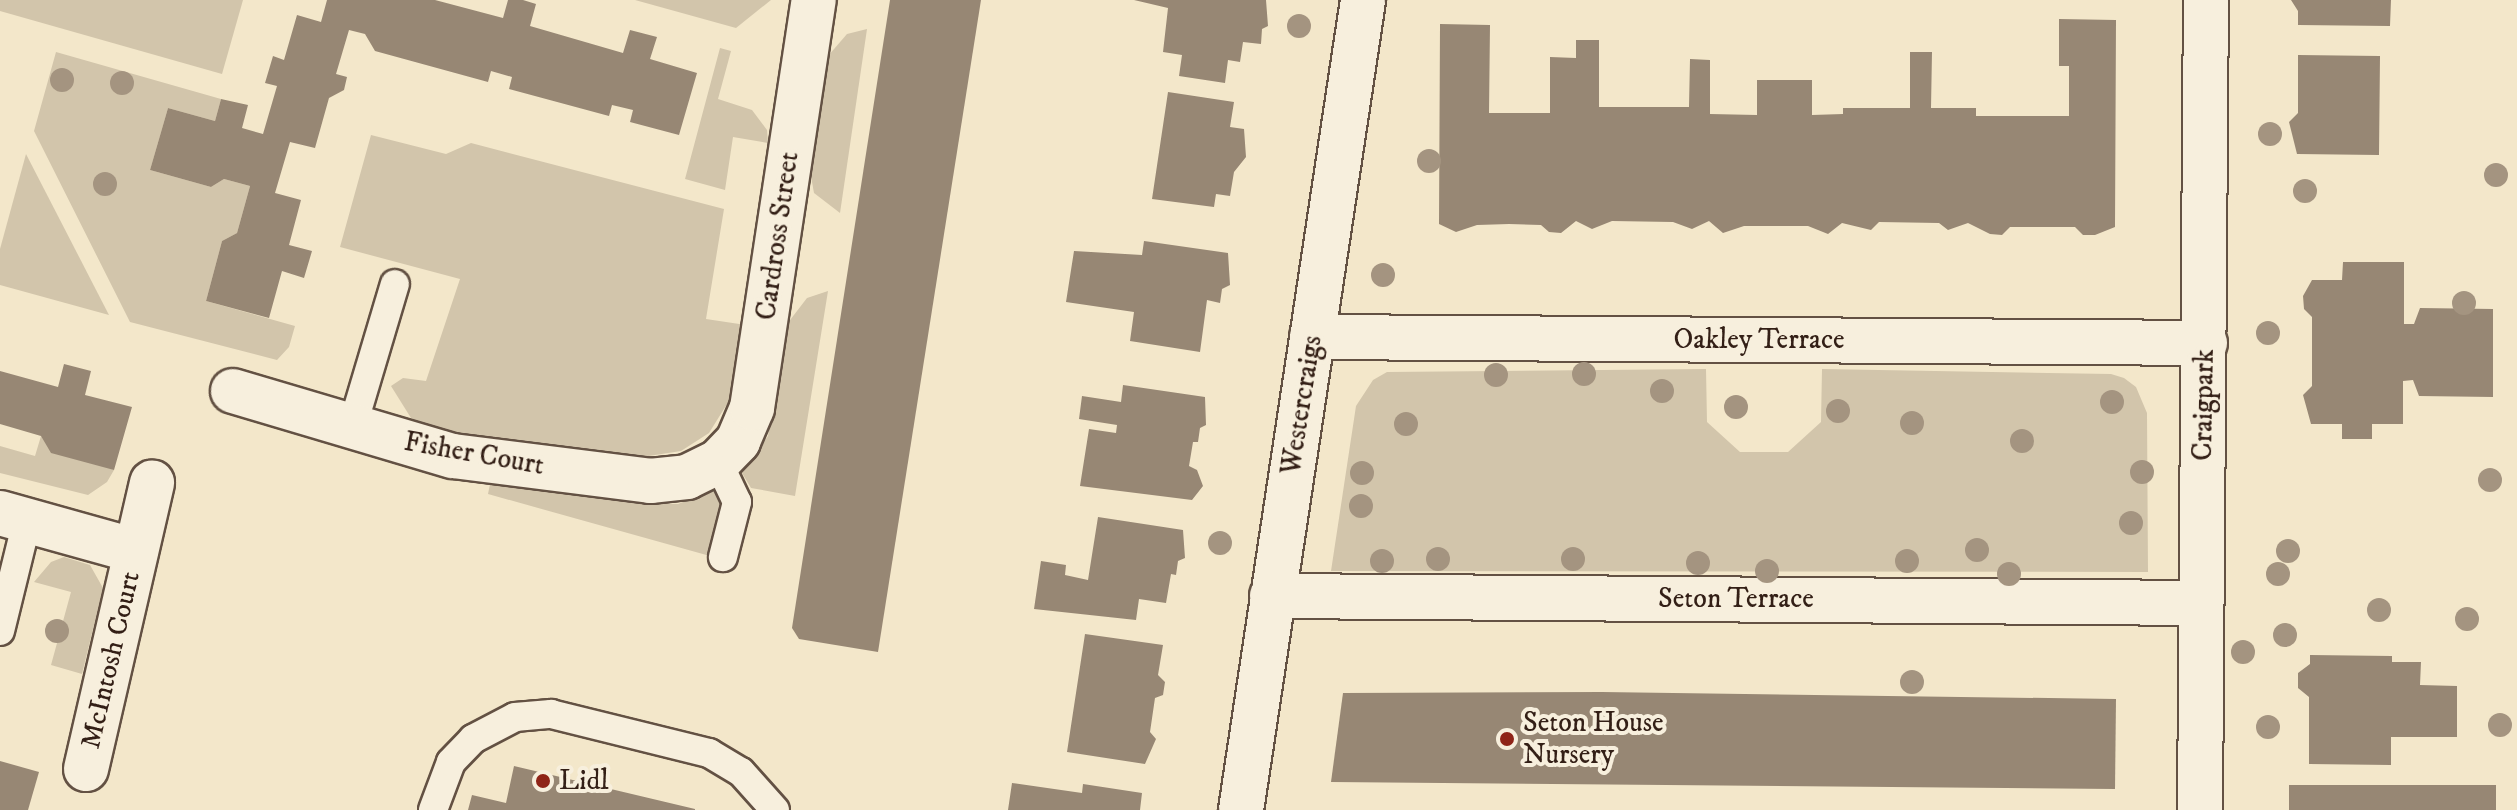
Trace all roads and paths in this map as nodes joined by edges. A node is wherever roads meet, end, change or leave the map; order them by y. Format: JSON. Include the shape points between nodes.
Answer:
{"nodes":[{"id":1,"x":814,"y":0,"type":"edge"},
{"id":2,"x":1363,"y":0,"type":"edge"},
{"id":3,"x":2206,"y":0,"type":"edge"},
{"id":4,"x":395,"y":284,"type":"dead end"},
{"id":5,"x":1312,"y":337,"type":"junction"},
{"id":6,"x":2205,"y":343,"type":"junction"},
{"id":7,"x":233,"y":391,"type":"dead end"},
{"id":8,"x":352,"y":428,"type":"junction"},
{"id":9,"x":718,"y":462,"type":"junction"},
{"id":10,"x":152,"y":482,"type":"dead end"},
{"id":11,"x":14,"y":517,"type":"edge"},
{"id":12,"x":136,"y":551,"type":"junction"},
{"id":13,"x":723,"y":557,"type":"dead end"},
{"id":14,"x":1272,"y":596,"type":"junction"},
{"id":15,"x":2201,"y":603,"type":"junction"},
{"id":16,"x":0,"y":631,"type":"edge"},
{"id":17,"x":86,"y":769,"type":"dead end"},
{"id":18,"x":433,"y":810,"type":"edge"},
{"id":19,"x":775,"y":810,"type":"edge"},
{"id":20,"x":1241,"y":810,"type":"edge"},
{"id":21,"x":2200,"y":810,"type":"edge"}],
"edges":[{"from":1,"to":9,"type":"street","name":"Cardross Street","via":[[752,408],[738,441]]},
{"from":2,"to":5,"type":"street","name":"Westercraigs"},
{"from":3,"to":6,"type":"street","name":"Craigpark"},
{"from":4,"to":8,"type":"lane"},
{"from":5,"to":6,"type":"street","name":"Oakley Terrace"},
{"from":5,"to":14,"type":"street","name":"Westercraigs"},
{"from":6,"to":15,"type":"street","name":"Craigpark"},
{"from":7,"to":8,"type":"street","name":"Fisher Court"},
{"from":8,"to":9,"type":"street","name":"Fisher Court","via":[[453,456],[650,481],[687,477]]},
{"from":9,"to":13,"type":"lane","via":[[737,502]]},
{"from":10,"to":12,"type":"street","name":"McIntosh Court"},
{"from":11,"to":12,"type":"street","name":"McIntosh Court"},
{"from":11,"to":16,"type":"lane"},
{"from":12,"to":17,"type":"street","name":"McIntosh Court"},
{"from":14,"to":15,"type":"street","name":"Seton Terrace"},
{"from":14,"to":20,"type":"street","name":"Westercraigs"},
{"from":15,"to":21,"type":"street","name":"Craigpark"},
{"from":18,"to":19,"type":"lane","via":[[451,762],[473,739],[515,717],[551,714],[709,753],[741,772]]}]}
